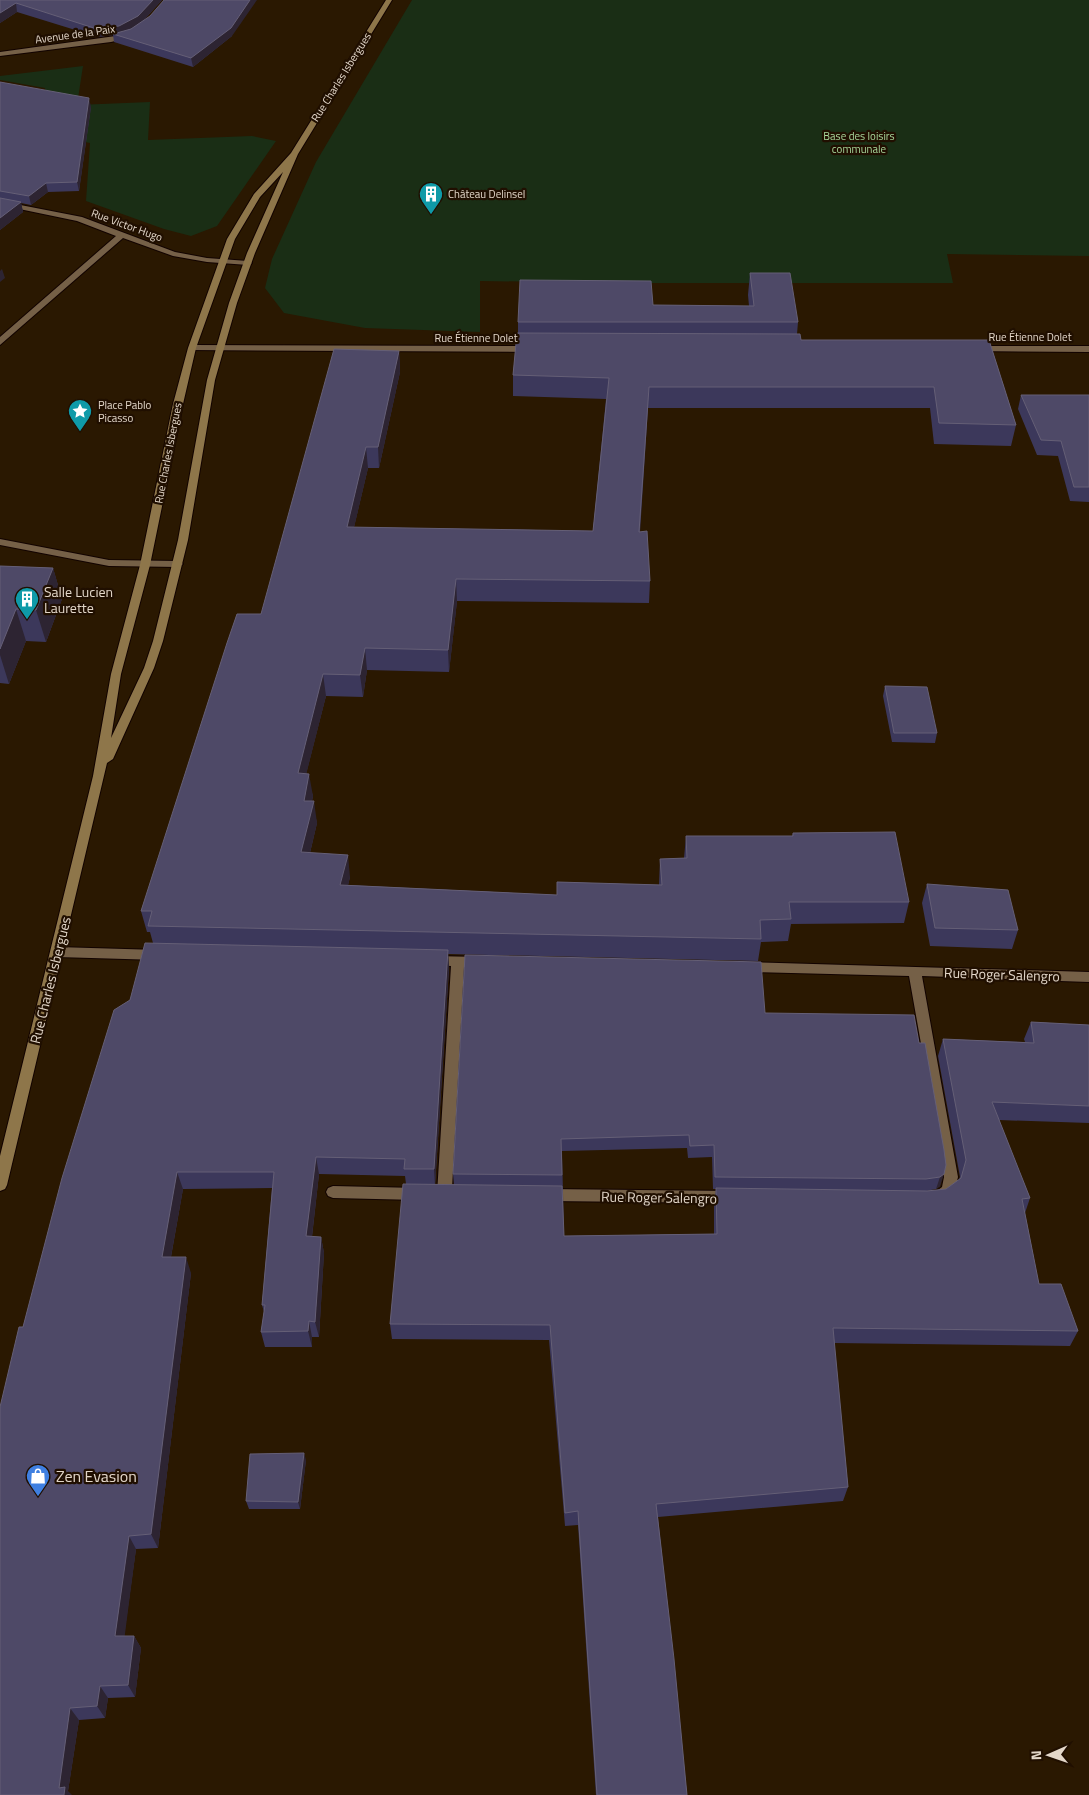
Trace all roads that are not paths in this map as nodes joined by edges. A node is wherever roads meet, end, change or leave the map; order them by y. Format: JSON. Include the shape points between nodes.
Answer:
{"nodes":[{"id":1,"x":389,"y":0,"type":"edge"},
{"id":2,"x":140,"y":31,"type":"edge"},
{"id":3,"x":0,"y":54,"type":"edge"},
{"id":4,"x":294,"y":154,"type":"junction"},
{"id":5,"x":0,"y":203,"type":"edge"},
{"id":6,"x":123,"y":234,"type":"junction"},
{"id":7,"x":221,"y":262,"type":"junction"},
{"id":8,"x":248,"y":263,"type":"junction"},
{"id":9,"x":0,"y":342,"type":"edge"},
{"id":10,"x":192,"y":348,"type":"junction"},
{"id":11,"x":219,"y":348,"type":"junction"},
{"id":12,"x":1089,"y":348,"type":"edge"},
{"id":13,"x":538,"y":349,"type":"edge"},
{"id":14,"x":961,"y":349,"type":"edge"},
{"id":15,"x":0,"y":542,"type":"edge"},
{"id":16,"x":145,"y":564,"type":"junction"},
{"id":17,"x":178,"y":564,"type":"junction"},
{"id":18,"x":99,"y":776,"type":"junction"},
{"id":19,"x":57,"y":952,"type":"junction"},
{"id":20,"x":169,"y":955,"type":"edge"},
{"id":21,"x":418,"y":961,"type":"edge"},
{"id":22,"x":458,"y":962,"type":"junction"},
{"id":23,"x":497,"y":963,"type":"edge"},
{"id":24,"x":736,"y":967,"type":"edge"},
{"id":25,"x":915,"y":971,"type":"junction"},
{"id":26,"x":1089,"y":977,"type":"edge"},
{"id":27,"x":0,"y":1185,"type":"edge"},
{"id":28,"x":333,"y":1192,"type":"dead end"},
{"id":29,"x":444,"y":1194,"type":"junction"},
{"id":30,"x":464,"y":1195,"type":"edge"},
{"id":31,"x":534,"y":1195,"type":"edge"},
{"id":32,"x":743,"y":1198,"type":"edge"},
{"id":33,"x":922,"y":1199,"type":"edge"}],
"edges":[{"from":1,"to":4,"type":"main road","name":"Rue Charles Isbergues"},
{"from":2,"to":3,"type":"street","name":"Avenue de la Paix","via":[[111,40]]},
{"from":4,"to":7,"type":"main road","name":"Rue Charles Isbergues","via":[[248,209]]},
{"from":4,"to":8,"type":"main road","name":"Rue Charles Isbergues"},
{"from":5,"to":6,"type":"street","name":"Rue Victor Hugo","via":[[79,220]]},
{"from":6,"to":7,"type":"street","name":"Rue Victor Hugo","via":[[173,254]]},
{"from":6,"to":9,"type":"street"},
{"from":7,"to":8,"type":"street","name":"Rue Victor Hugo"},
{"from":7,"to":10,"type":"main road","name":"Rue Charles Isbergues"},
{"from":8,"to":11,"type":"main road","name":"Rue Charles Isbergues"},
{"from":10,"to":11,"type":"street","name":"Rue Étienne Dolet"},
{"from":10,"to":16,"type":"main road","name":"Rue Charles Isbergues"},
{"from":11,"to":13,"type":"street","name":"Rue Étienne Dolet"},
{"from":11,"to":17,"type":"main road","name":"Rue Charles Isbergues"},
{"from":12,"to":14,"type":"street","name":"Rue Étienne Dolet"},
{"from":15,"to":16,"type":"street","via":[[90,561]]},
{"from":16,"to":17,"type":"street"},
{"from":16,"to":18,"type":"main road","name":"Rue Charles Isbergues","via":[[116,674]]},
{"from":17,"to":18,"type":"main road","name":"Rue Charles Isbergues","via":[[149,668]]},
{"from":18,"to":19,"type":"main road","name":"Rue Charles Isbergues"},
{"from":19,"to":20,"type":"street"},
{"from":19,"to":27,"type":"main road","name":"Rue Charles Isbergues"},
{"from":21,"to":22,"type":"street"},
{"from":22,"to":23,"type":"street"},
{"from":22,"to":29,"type":"street"},
{"from":24,"to":25,"type":"street","name":"Rue Roger Salengro"},
{"from":25,"to":26,"type":"street","name":"Rue Roger Salengro"},
{"from":25,"to":33,"type":"street","via":[[951,1177],[949,1190],[940,1197]]},
{"from":28,"to":29,"type":"street"},
{"from":29,"to":30,"type":"street"},
{"from":31,"to":32,"type":"street","name":"Rue Roger Salengro"}]}
